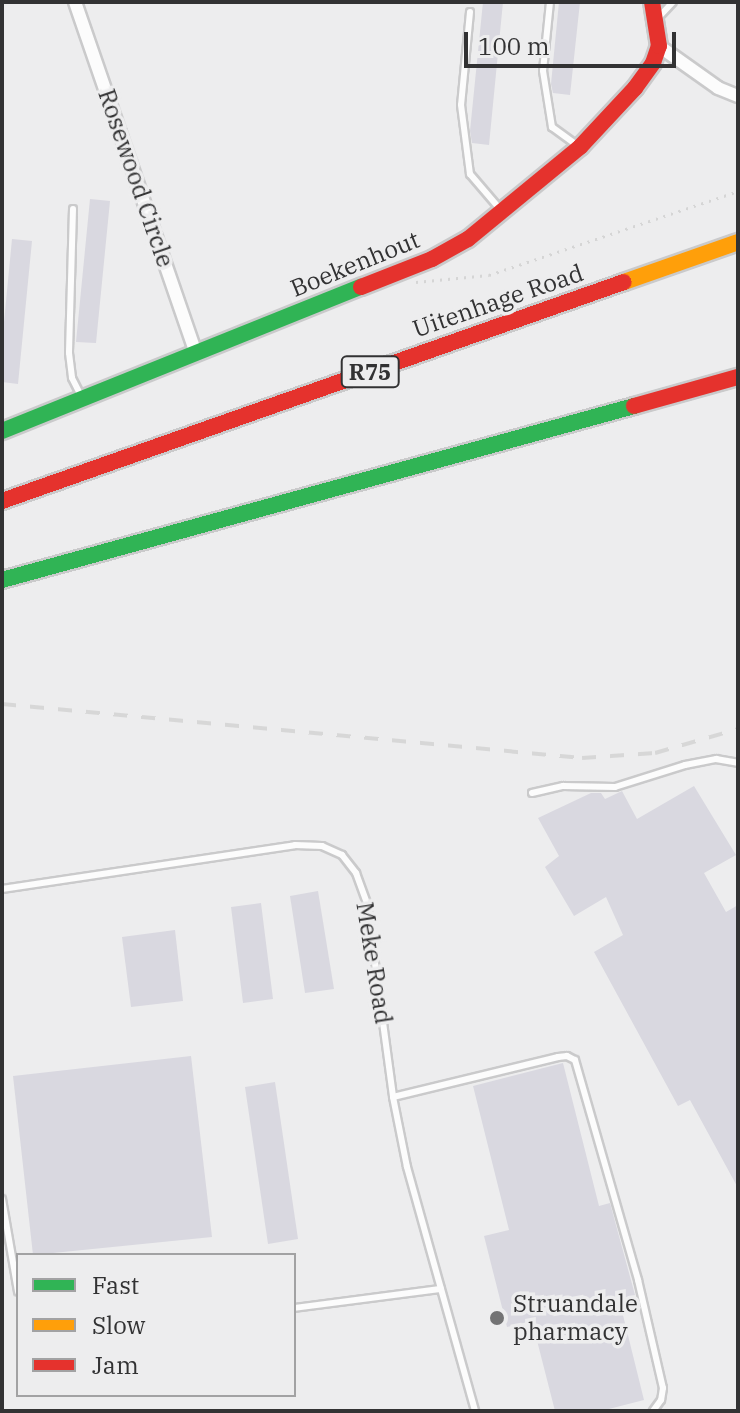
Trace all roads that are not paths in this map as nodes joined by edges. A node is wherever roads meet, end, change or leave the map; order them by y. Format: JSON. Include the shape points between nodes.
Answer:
{"nodes":[{"id":1,"x":75,"y":2,"type":"edge"},
{"id":2,"x":550,"y":2,"type":"edge"},
{"id":3,"x":652,"y":2,"type":"edge"},
{"id":4,"x":673,"y":2,"type":"edge"},
{"id":5,"x":470,"y":12,"type":"dead end"},
{"id":6,"x":657,"y":19,"type":"junction"},
{"id":7,"x":659,"y":46,"type":"junction"},
{"id":8,"x":738,"y":96,"type":"edge"},
{"id":9,"x":580,"y":147,"type":"junction"},
{"id":10,"x":73,"y":209,"type":"dead end"},
{"id":11,"x":502,"y":212,"type":"junction"},
{"id":12,"x":738,"y":242,"type":"edge"},
{"id":13,"x":196,"y":354,"type":"junction"},
{"id":14,"x":738,"y":377,"type":"edge"},
{"id":15,"x":82,"y":399,"type":"junction"},
{"id":16,"x":3,"y":427,"type":"edge"},
{"id":17,"x":2,"y":501,"type":"edge"},
{"id":18,"x":2,"y":580,"type":"edge"},
{"id":19,"x":738,"y":763,"type":"edge"},
{"id":20,"x":532,"y":793,"type":"dead end"},
{"id":21,"x":2,"y":889,"type":"edge"},
{"id":22,"x":393,"y":1097,"type":"junction"},
{"id":23,"x":2,"y":1199,"type":"edge"},
{"id":24,"x":16,"y":1280,"type":"edge"},
{"id":25,"x":441,"y":1289,"type":"junction"},
{"id":26,"x":296,"y":1308,"type":"edge"},
{"id":27,"x":475,"y":1411,"type":"edge"},
{"id":28,"x":653,"y":1411,"type":"edge"}],
"edges":[{"from":1,"to":13,"type":"street","name":"Rosewood Circle"},
{"from":2,"to":9,"type":"lane","via":[[543,71],[552,127]]},
{"from":3,"to":6,"type":"main road"},
{"from":4,"to":6,"type":"lane"},
{"from":5,"to":11,"type":"lane","via":[[461,105],[470,174]]},
{"from":6,"to":7,"type":"main road"},
{"from":7,"to":8,"type":"street"},
{"from":7,"to":9,"type":"main road","name":"Boekenhout","via":[[635,88]]},
{"from":9,"to":11,"type":"main road","name":"Boekenhout"},
{"from":10,"to":15,"type":"lane","via":[[69,353]]},
{"from":11,"to":13,"type":"main road","name":"Boekenhout","via":[[432,259]]},
{"from":12,"to":17,"type":"main road","name":"Uitenhage Road","number":"R75"},
{"from":13,"to":15,"type":"main road","name":"Boekenhout"},
{"from":14,"to":18,"type":"main road"},
{"from":15,"to":16,"type":"main road","name":"Boekenhout"},
{"from":19,"to":20,"type":"lane","via":[[716,759],[615,787],[563,786]]},
{"from":21,"to":22,"type":"lane","name":"Meke Road","via":[[295,845],[322,846],[342,855],[356,873],[367,904]]},
{"from":22,"to":25,"type":"lane","name":"Meke Road"},
{"from":22,"to":28,"type":"lane","via":[[558,1057],[575,1060],[663,1388]]},
{"from":23,"to":24,"type":"lane"},
{"from":25,"to":26,"type":"lane"},
{"from":25,"to":27,"type":"lane","name":"Meke Road"}]}
